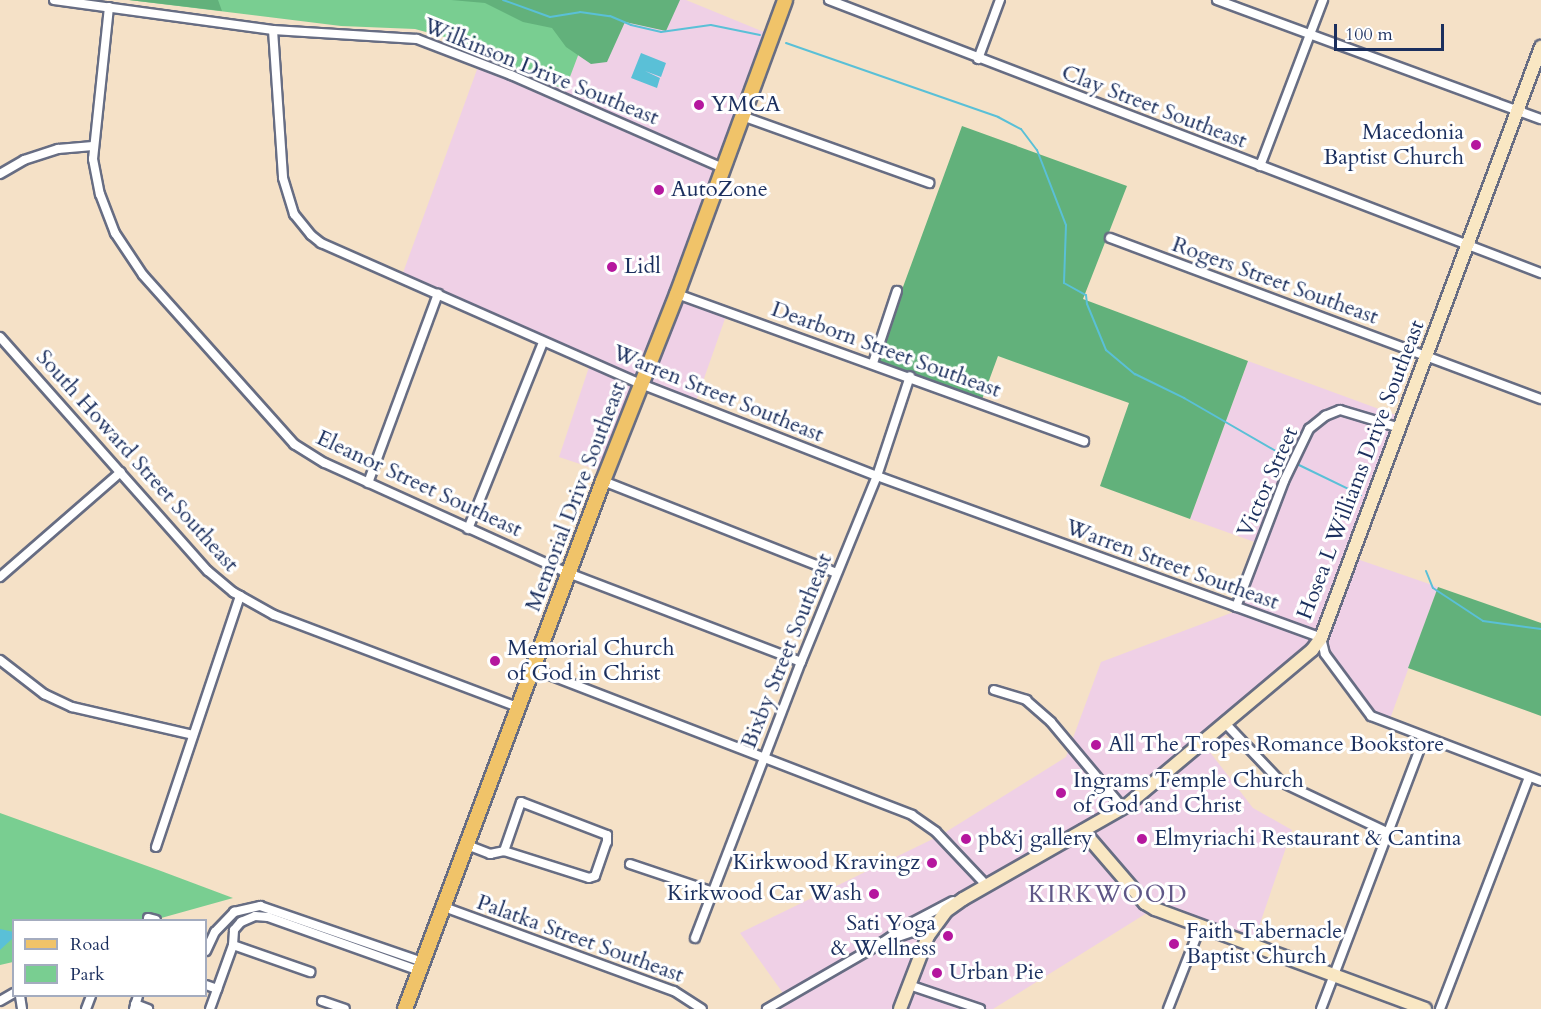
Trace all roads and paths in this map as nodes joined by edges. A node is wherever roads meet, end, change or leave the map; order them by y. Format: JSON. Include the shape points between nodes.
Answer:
{"nodes":[{"id":1,"x":54,"y":0,"type":"edge"},
{"id":2,"x":785,"y":0,"type":"edge"},
{"id":3,"x":829,"y":0,"type":"edge"},
{"id":4,"x":1000,"y":0,"type":"edge"},
{"id":5,"x":1216,"y":0,"type":"edge"},
{"id":6,"x":1323,"y":0,"type":"edge"},
{"id":7,"x":109,"y":7,"type":"junction"},
{"id":8,"x":273,"y":30,"type":"junction"},
{"id":9,"x":1310,"y":36,"type":"junction"},
{"id":10,"x":1541,"y":47,"type":"edge"},
{"id":11,"x":978,"y":58,"type":"junction"},
{"id":12,"x":1518,"y":110,"type":"junction"},
{"id":13,"x":742,"y":116,"type":"junction"},
{"id":14,"x":1541,"y":119,"type":"edge"},
{"id":15,"x":93,"y":147,"type":"junction"},
{"id":16,"x":1260,"y":166,"type":"junction"},
{"id":17,"x":723,"y":168,"type":"junction"},
{"id":18,"x":0,"y":174,"type":"edge"},
{"id":19,"x":929,"y":183,"type":"dead end"},
{"id":20,"x":1110,"y":238,"type":"dead end"},
{"id":21,"x":1468,"y":245,"type":"junction"},
{"id":22,"x":1541,"y":273,"type":"edge"},
{"id":23,"x":897,"y":291,"type":"dead end"},
{"id":24,"x":438,"y":294,"type":"junction"},
{"id":25,"x":677,"y":294,"type":"junction"},
{"id":26,"x":0,"y":337,"type":"edge"},
{"id":27,"x":543,"y":342,"type":"junction"},
{"id":28,"x":1427,"y":357,"type":"junction"},
{"id":29,"x":873,"y":363,"type":"junction"},
{"id":30,"x":909,"y":376,"type":"junction"},
{"id":31,"x":640,"y":384,"type":"junction"},
{"id":32,"x":1541,"y":399,"type":"edge"},
{"id":33,"x":1400,"y":428,"type":"junction"},
{"id":34,"x":1084,"y":441,"type":"dead end"},
{"id":35,"x":121,"y":472,"type":"junction"},
{"id":36,"x":877,"y":476,"type":"junction"},
{"id":37,"x":603,"y":481,"type":"junction"},
{"id":38,"x":368,"y":483,"type":"junction"},
{"id":39,"x":468,"y":529,"type":"junction"},
{"id":40,"x":568,"y":573,"type":"junction"},
{"id":41,"x":837,"y":573,"type":"junction"},
{"id":42,"x":0,"y":577,"type":"edge"},
{"id":43,"x":240,"y":597,"type":"junction"},
{"id":44,"x":1236,"y":607,"type":"junction"},
{"id":45,"x":1321,"y":638,"type":"junction"},
{"id":46,"x":0,"y":660,"type":"edge"},
{"id":47,"x":801,"y":662,"type":"junction"},
{"id":48,"x":534,"y":669,"type":"junction"},
{"id":49,"x":994,"y":690,"type":"dead end"},
{"id":50,"x":520,"y":708,"type":"junction"},
{"id":51,"x":1224,"y":722,"type":"junction"},
{"id":52,"x":193,"y":735,"type":"junction"},
{"id":53,"x":1424,"y":738,"type":"junction"},
{"id":54,"x":763,"y":758,"type":"junction"},
{"id":55,"x":1529,"y":777,"type":"junction"},
{"id":56,"x":1541,"y":781,"type":"edge"},
{"id":57,"x":1123,"y":808,"type":"junction"},
{"id":58,"x":1083,"y":831,"type":"junction"},
{"id":59,"x":1389,"y":833,"type":"junction"},
{"id":60,"x":467,"y":845,"type":"junction"},
{"id":61,"x":156,"y":847,"type":"dead end"},
{"id":62,"x":504,"y":851,"type":"junction"},
{"id":63,"x":630,"y":864,"type":"dead end"},
{"id":64,"x":987,"y":886,"type":"junction"},
{"id":65,"x":713,"y":892,"type":"junction"},
{"id":66,"x":963,"y":899,"type":"junction"},
{"id":67,"x":444,"y":907,"type":"junction"},
{"id":68,"x":224,"y":922,"type":"junction"},
{"id":69,"x":1201,"y":926,"type":"junction"},
{"id":70,"x":234,"y":930,"type":"junction"},
{"id":71,"x":928,"y":936,"type":"junction"},
{"id":72,"x":695,"y":938,"type":"dead end"},
{"id":73,"x":883,"y":942,"type":"junction"},
{"id":74,"x":233,"y":945,"type":"junction"},
{"id":75,"x":207,"y":949,"type":"edge"},
{"id":76,"x":421,"y":967,"type":"junction"},
{"id":77,"x":310,"y":972,"type":"dead end"},
{"id":78,"x":1335,"y":974,"type":"junction"},
{"id":79,"x":207,"y":984,"type":"edge"},
{"id":80,"x":909,"y":985,"type":"junction"},
{"id":81,"x":217,"y":989,"type":"junction"},
{"id":82,"x":135,"y":1000,"type":"edge"},
{"id":83,"x":322,"y":1001,"type":"dead end"},
{"id":84,"x":148,"y":1009,"type":"edge"},
{"id":85,"x":210,"y":1009,"type":"edge"},
{"id":86,"x":345,"y":1009,"type":"edge"},
{"id":87,"x":405,"y":1009,"type":"edge"},
{"id":88,"x":702,"y":1009,"type":"edge"},
{"id":89,"x":767,"y":1009,"type":"edge"},
{"id":90,"x":900,"y":1009,"type":"edge"},
{"id":91,"x":980,"y":1009,"type":"edge"},
{"id":92,"x":1168,"y":1009,"type":"edge"},
{"id":93,"x":1322,"y":1009,"type":"edge"},
{"id":94,"x":1425,"y":1009,"type":"edge"},
{"id":95,"x":1440,"y":1009,"type":"edge"}],
"edges":[{"from":1,"to":7,"type":"street","name":"Wilkinson Drive Southeast"},
{"from":2,"to":13,"type":"main road","name":"Memorial Drive Southeast"},
{"from":3,"to":11,"type":"street","name":"Clay Street Southeast"},
{"from":4,"to":11,"type":"street"},
{"from":5,"to":9,"type":"street"},
{"from":6,"to":9,"type":"street"},
{"from":7,"to":8,"type":"street","name":"Wilkinson Drive Southeast"},
{"from":7,"to":15,"type":"street","name":"Eleanor Street Southeast"},
{"from":8,"to":17,"type":"street","name":"Wilkinson Drive Southeast","via":[[422,40]]},
{"from":8,"to":24,"type":"street","name":"Warren Street Southeast","via":[[283,178],[294,214],[321,243]]},
{"from":9,"to":12,"type":"street"},
{"from":9,"to":16,"type":"street"},
{"from":10,"to":12,"type":"street","name":"Hosea L Williams Drive Southeast"},
{"from":11,"to":16,"type":"street","name":"Clay Street Southeast"},
{"from":12,"to":14,"type":"street"},
{"from":12,"to":21,"type":"street","name":"Hosea L Williams Drive Southeast"},
{"from":13,"to":17,"type":"main road","name":"Memorial Drive Southeast"},
{"from":13,"to":19,"type":"street"},
{"from":15,"to":18,"type":"street","via":[[58,149],[24,160]]},
{"from":15,"to":38,"type":"street","name":"Eleanor Street Southeast","via":[[95,176],[115,233],[142,276],[294,444]]},
{"from":16,"to":21,"type":"street","name":"Clay Street Southeast"},
{"from":17,"to":25,"type":"main road","name":"Memorial Drive Southeast"},
{"from":20,"to":28,"type":"street","name":"Rogers Street Southeast"},
{"from":21,"to":22,"type":"street","name":"Clay Street Southeast"},
{"from":21,"to":28,"type":"street","name":"Hosea L Williams Drive Southeast"},
{"from":23,"to":29,"type":"street"},
{"from":24,"to":27,"type":"street","name":"Warren Street Southeast"},
{"from":24,"to":38,"type":"street"},
{"from":25,"to":29,"type":"street","name":"Dearborn Street Southeast"},
{"from":25,"to":31,"type":"main road","name":"Memorial Drive Southeast"},
{"from":26,"to":35,"type":"street","name":"South Howard Street Southeast"},
{"from":27,"to":31,"type":"street","name":"Warren Street Southeast"},
{"from":27,"to":39,"type":"street"},
{"from":28,"to":32,"type":"street","name":"Rogers Street Southeast"},
{"from":28,"to":33,"type":"street","name":"Hosea L Williams Drive Southeast"},
{"from":29,"to":30,"type":"street","name":"Dearborn Street Southeast"},
{"from":30,"to":34,"type":"street","name":"Dearborn Street Southeast"},
{"from":30,"to":36,"type":"street","name":"Bixby Street Southeast"},
{"from":31,"to":36,"type":"street","name":"Warren Street Southeast"},
{"from":31,"to":37,"type":"main road","name":"Memorial Drive Southeast"},
{"from":33,"to":44,"type":"street","name":"Victor Street","via":[[1340,410],[1309,429],[1284,481]]},
{"from":33,"to":45,"type":"street","name":"Hosea L Williams Drive Southeast"},
{"from":35,"to":42,"type":"street"},
{"from":35,"to":43,"type":"street","name":"South Howard Street Southeast","via":[[215,578]]},
{"from":36,"to":41,"type":"street","name":"Bixby Street Southeast"},
{"from":36,"to":44,"type":"street","name":"Warren Street Southeast"},
{"from":37,"to":40,"type":"main road","name":"Memorial Drive Southeast"},
{"from":37,"to":41,"type":"street"},
{"from":38,"to":39,"type":"street","name":"Eleanor Street Southeast"},
{"from":39,"to":40,"type":"street","name":"Eleanor Street Southeast"},
{"from":40,"to":47,"type":"street","name":"Eleanor Street Southeast"},
{"from":40,"to":48,"type":"main road","name":"Memorial Drive Southeast"},
{"from":41,"to":47,"type":"street","name":"Bixby Street Southeast"},
{"from":43,"to":50,"type":"street","name":"South Howard Street Southeast","via":[[274,615]]},
{"from":43,"to":52,"type":"street"},
{"from":44,"to":45,"type":"street","name":"Warren Street Southeast"},
{"from":45,"to":51,"type":"street","name":"Hosea L Williams Drive Southeast","via":[[1312,650]]},
{"from":45,"to":53,"type":"street","via":[[1325,654],[1371,716]]},
{"from":46,"to":52,"type":"street","via":[[44,694],[72,707]]},
{"from":47,"to":54,"type":"street","name":"Bixby Street Southeast"},
{"from":48,"to":50,"type":"main road","name":"Memorial Drive Southeast"},
{"from":48,"to":54,"type":"street"},
{"from":49,"to":57,"type":"street","via":[[1026,700],[1051,722]]},
{"from":50,"to":60,"type":"main road","name":"Memorial Drive Southeast"},
{"from":51,"to":57,"type":"street","name":"Hosea L Williams Drive Southeast"},
{"from":51,"to":59,"type":"street","via":[[1281,782]]},
{"from":52,"to":61,"type":"street"},
{"from":53,"to":55,"type":"street"},
{"from":53,"to":59,"type":"street"},
{"from":54,"to":64,"type":"street","via":[[928,824]]},
{"from":54,"to":65,"type":"street","name":"Bixby Street Southeast"},
{"from":55,"to":56,"type":"street"},
{"from":55,"to":95,"type":"street"},
{"from":57,"to":58,"type":"street","name":"Hosea L Williams Drive Southeast"},
{"from":58,"to":64,"type":"street","name":"Hosea L Williams Drive Southeast"},
{"from":58,"to":69,"type":"street","via":[[1145,903]]},
{"from":59,"to":78,"type":"street"},
{"from":60,"to":62,"type":"street","via":[[490,854]]},
{"from":60,"to":67,"type":"main road","name":"Memorial Drive Southeast"},
{"from":62,"to":62,"type":"street","via":[[589,878],[595,876],[607,842],[604,832],[521,802]]},
{"from":63,"to":65,"type":"street"},
{"from":64,"to":66,"type":"street","name":"Hosea L Williams Drive Southeast"},
{"from":65,"to":72,"type":"street","name":"Bixby Street Southeast"},
{"from":66,"to":71,"type":"street","name":"Hosea L Williams Drive Southeast","via":[[938,919]]},
{"from":66,"to":73,"type":"street","via":[[929,912]]},
{"from":67,"to":76,"type":"main road","name":"Memorial Drive Southeast"},
{"from":67,"to":88,"type":"street","name":"Palatka Street Southeast","via":[[674,991]]},
{"from":68,"to":70,"type":"street"},
{"from":68,"to":75,"type":"street"},
{"from":68,"to":76,"type":"street","via":[[234,912],[260,906]]},
{"from":69,"to":78,"type":"street"},
{"from":69,"to":92,"type":"street"},
{"from":70,"to":74,"type":"street"},
{"from":70,"to":76,"type":"street","via":[[248,918],[268,917]]},
{"from":71,"to":73,"type":"street","via":[[912,932]]},
{"from":71,"to":80,"type":"street","name":"Hosea L Williams Drive Southeast"},
{"from":73,"to":89,"type":"street"},
{"from":74,"to":77,"type":"street"},
{"from":74,"to":81,"type":"street"},
{"from":76,"to":87,"type":"main road","name":"Memorial Drive Southeast"},
{"from":78,"to":93,"type":"street"},
{"from":78,"to":94,"type":"street"},
{"from":79,"to":81,"type":"street"},
{"from":80,"to":90,"type":"street","name":"Hosea L Williams Drive Southeast"},
{"from":80,"to":91,"type":"street"},
{"from":81,"to":85,"type":"street"},
{"from":82,"to":84,"type":"street"},
{"from":83,"to":86,"type":"street"}]}
